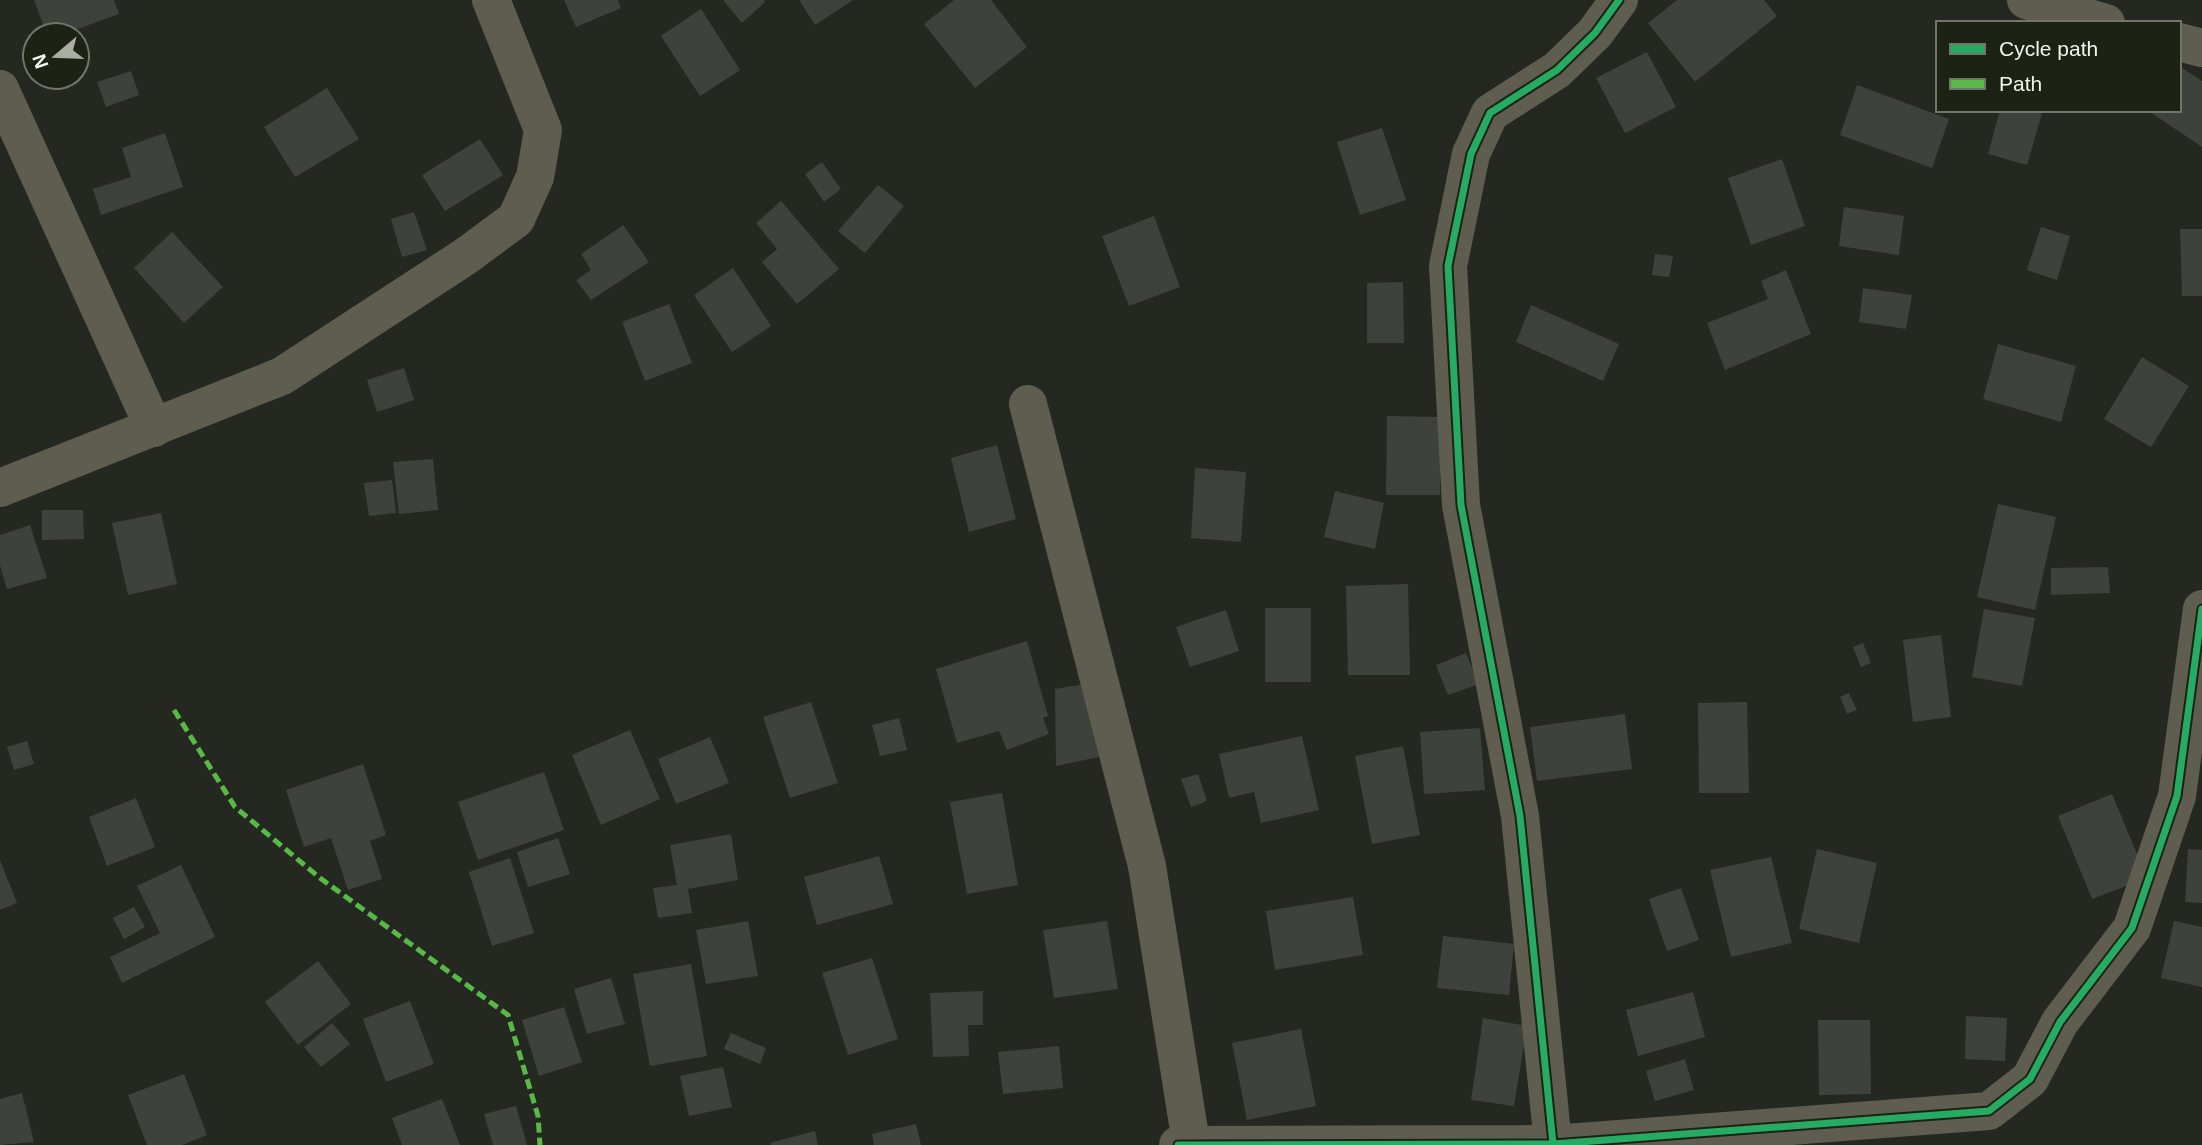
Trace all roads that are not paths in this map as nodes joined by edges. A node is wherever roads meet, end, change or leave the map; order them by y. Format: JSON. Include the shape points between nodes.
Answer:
{"nodes":[{"id":1,"x":491,"y":0,"type":"edge"},
{"id":2,"x":1619,"y":0,"type":"edge"},
{"id":3,"x":2026,"y":0,"type":"edge"},
{"id":4,"x":2099,"y":21,"type":"edge"},
{"id":5,"x":2181,"y":43,"type":"edge"},
{"id":6,"x":2202,"y":48,"type":"edge"},
{"id":7,"x":0,"y":89,"type":"edge"},
{"id":8,"x":1028,"y":404,"type":"dead end"},
{"id":9,"x":154,"y":428,"type":"junction"},
{"id":10,"x":0,"y":488,"type":"edge"},
{"id":11,"x":2202,"y":609,"type":"edge"},
{"id":12,"x":2190,"y":799,"type":"edge"},
{"id":13,"x":1185,"y":1144,"type":"edge"},
{"id":14,"x":1553,"y":1144,"type":"edge"}],
"edges":[{"from":1,"to":9,"type":"street","via":[[542,130],[535,177],[516,219],[282,376]]},
{"from":2,"to":14,"type":"street","via":[[1595,33],[1557,70],[1490,113],[1471,154],[1448,267],[1461,505],[1520,816]]},
{"from":3,"to":4,"type":"street"},
{"from":5,"to":6,"type":"street"},
{"from":7,"to":9,"type":"street"},
{"from":8,"to":13,"type":"street","via":[[1147,866]]},
{"from":9,"to":10,"type":"street"},
{"from":11,"to":12,"type":"street"},
{"from":12,"to":14,"type":"street","via":[[2133,928],[2060,1022],[2030,1079],[1989,1111]]},
{"from":13,"to":14,"type":"street"}]}
